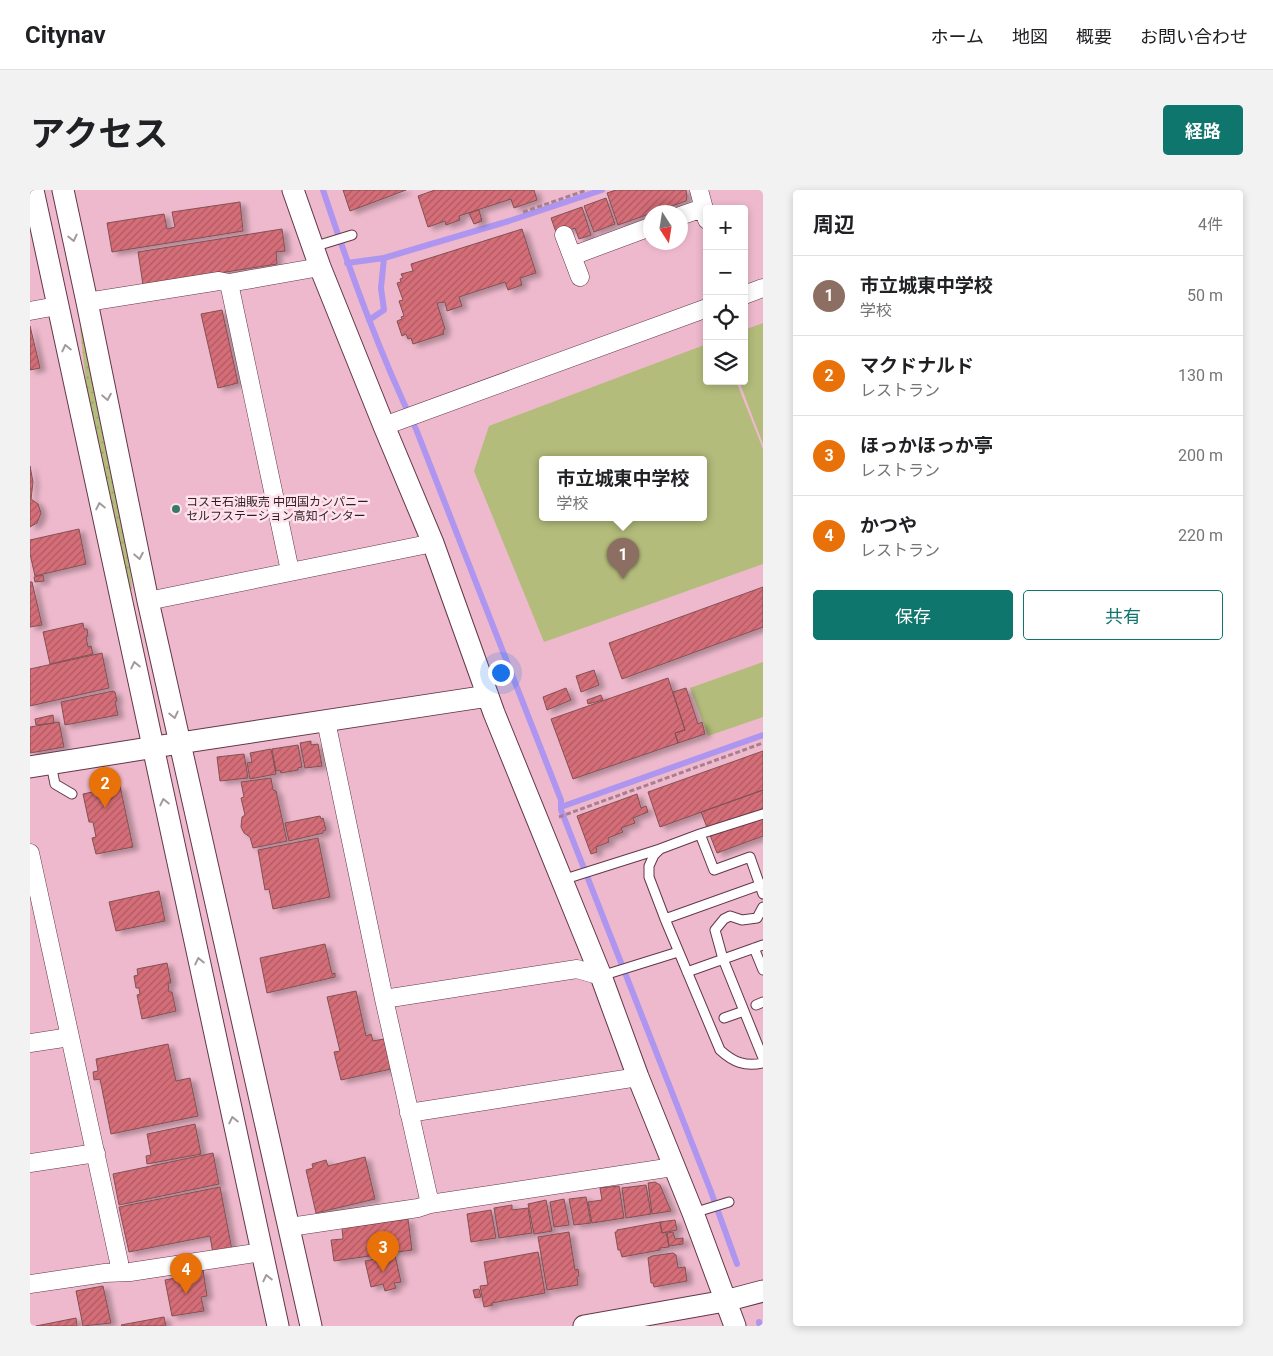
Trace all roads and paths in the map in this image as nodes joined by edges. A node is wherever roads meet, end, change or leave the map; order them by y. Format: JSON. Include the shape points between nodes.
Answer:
{"nodes":[{"id":1,"x":33,"y":190,"type":"edge"},
{"id":2,"x":62,"y":190,"type":"edge"},
{"id":3,"x":586,"y":190,"type":"edge"},
{"id":4,"x":699,"y":190,"type":"edge"},
{"id":5,"x":297,"y":191,"type":"edge"},
{"id":6,"x":703,"y":206,"type":"edge"},
{"id":7,"x":523,"y":212,"type":"dead end"},
{"id":8,"x":703,"y":214,"type":"edge"},
{"id":9,"x":688,"y":215,"type":"edge"},
{"id":10,"x":643,"y":230,"type":"edge"},
{"id":11,"x":352,"y":235,"type":"dead end"},
{"id":12,"x":564,"y":235,"type":"dead end"},
{"id":13,"x":322,"y":244,"type":"junction"},
{"id":14,"x":572,"y":256,"type":"junction"},
{"id":15,"x":320,"y":267,"type":"junction"},
{"id":16,"x":580,"y":277,"type":"dead end"},
{"id":17,"x":229,"y":283,"type":"junction"},
{"id":18,"x":763,"y":288,"type":"edge"},
{"id":19,"x":748,"y":294,"type":"edge"},
{"id":20,"x":88,"y":302,"type":"junction"},
{"id":21,"x":57,"y":306,"type":"junction"},
{"id":22,"x":703,"y":309,"type":"edge"},
{"id":23,"x":30,"y":311,"type":"edge"},
{"id":24,"x":393,"y":423,"type":"junction"},
{"id":25,"x":433,"y":543,"type":"junction"},
{"id":26,"x":290,"y":571,"type":"junction"},
{"id":27,"x":148,"y":601,"type":"junction"},
{"id":28,"x":488,"y":696,"type":"junction"},
{"id":29,"x":326,"y":721,"type":"junction"},
{"id":30,"x":180,"y":743,"type":"junction"},
{"id":31,"x":763,"y":743,"type":"edge"},
{"id":32,"x":153,"y":747,"type":"junction"},
{"id":33,"x":51,"y":764,"type":"junction"},
{"id":34,"x":30,"y":767,"type":"edge"},
{"id":35,"x":72,"y":794,"type":"dead end"},
{"id":36,"x":569,"y":813,"type":"dead end"},
{"id":37,"x":763,"y":814,"type":"edge"},
{"id":38,"x":700,"y":834,"type":"junction"},
{"id":39,"x":660,"y":849,"type":"junction"},
{"id":40,"x":30,"y":853,"type":"edge"},
{"id":41,"x":562,"y":880,"type":"junction"},
{"id":42,"x":762,"y":884,"type":"edge"},
{"id":43,"x":763,"y":894,"type":"edge"},
{"id":44,"x":763,"y":907,"type":"edge"},
{"id":45,"x":37,"y":917,"type":"edge"},
{"id":46,"x":665,"y":919,"type":"junction"},
{"id":47,"x":758,"y":947,"type":"edge"},
{"id":48,"x":678,"y":952,"type":"junction"},
{"id":49,"x":723,"y":959,"type":"junction"},
{"id":50,"x":763,"y":970,"type":"edge"},
{"id":51,"x":687,"y":972,"type":"junction"},
{"id":52,"x":601,"y":976,"type":"junction"},
{"id":53,"x":384,"y":999,"type":"junction"},
{"id":54,"x":744,"y":1011,"type":"junction"},
{"id":55,"x":724,"y":1018,"type":"dead end"},
{"id":56,"x":70,"y":1037,"type":"junction"},
{"id":57,"x":30,"y":1043,"type":"edge"},
{"id":58,"x":763,"y":1058,"type":"edge"},
{"id":59,"x":763,"y":1064,"type":"edge"},
{"id":60,"x":638,"y":1077,"type":"junction"},
{"id":61,"x":409,"y":1113,"type":"junction"},
{"id":62,"x":96,"y":1153,"type":"junction"},
{"id":63,"x":30,"y":1163,"type":"edge"},
{"id":64,"x":673,"y":1167,"type":"junction"},
{"id":65,"x":729,"y":1202,"type":"dead end"},
{"id":66,"x":430,"y":1204,"type":"junction"},
{"id":67,"x":693,"y":1213,"type":"junction"},
{"id":68,"x":290,"y":1227,"type":"junction"},
{"id":69,"x":262,"y":1252,"type":"junction"},
{"id":70,"x":118,"y":1272,"type":"junction"},
{"id":71,"x":30,"y":1284,"type":"edge"},
{"id":72,"x":763,"y":1291,"type":"edge"},
{"id":73,"x":725,"y":1301,"type":"junction"},
{"id":74,"x":278,"y":1326,"type":"edge"},
{"id":75,"x":311,"y":1326,"type":"edge"},
{"id":76,"x":584,"y":1326,"type":"edge"},
{"id":77,"x":735,"y":1326,"type":"edge"}],
"edges":[{"from":1,"to":21,"type":"street"},
{"from":2,"to":20,"type":"street","one_way":true},
{"from":3,"to":7,"type":"path"},
{"from":4,"to":6,"type":"street"},
{"from":5,"to":13,"type":"street"},
{"from":8,"to":9,"type":"street"},
{"from":10,"to":14,"type":"street"},
{"from":11,"to":13,"type":"lane"},
{"from":12,"to":14,"type":"street"},
{"from":13,"to":15,"type":"street"},
{"from":14,"to":16,"type":"street"},
{"from":15,"to":17,"type":"street"},
{"from":15,"to":24,"type":"street"},
{"from":17,"to":20,"type":"street","via":[[219,281]]},
{"from":17,"to":26,"type":"street"},
{"from":18,"to":19,"type":"street"},
{"from":20,"to":27,"type":"street","one_way":true},
{"from":21,"to":23,"type":"street"},
{"from":32,"to":21,"type":"street","one_way":true},
{"from":22,"to":24,"type":"street"},
{"from":24,"to":25,"type":"street"},
{"from":25,"to":26,"type":"street"},
{"from":25,"to":28,"type":"street"},
{"from":26,"to":27,"type":"street"},
{"from":27,"to":30,"type":"street","one_way":true},
{"from":28,"to":29,"type":"street"},
{"from":28,"to":41,"type":"street"},
{"from":29,"to":30,"type":"street"},
{"from":29,"to":53,"type":"street"},
{"from":30,"to":32,"type":"street"},
{"from":30,"to":68,"type":"street"},
{"from":31,"to":36,"type":"path"},
{"from":32,"to":33,"type":"street"},
{"from":69,"to":32,"type":"street","one_way":true},
{"from":33,"to":34,"type":"street"},
{"from":33,"to":35,"type":"lane","via":[[55,784]]},
{"from":37,"to":38,"type":"lane"},
{"from":38,"to":39,"type":"lane"},
{"from":38,"to":42,"type":"lane","via":[[714,870],[750,857]]},
{"from":39,"to":41,"type":"lane"},
{"from":39,"to":46,"type":"lane","via":[[649,866],[649,877]]},
{"from":40,"to":45,"type":"street"},
{"from":41,"to":52,"type":"street"},
{"from":42,"to":43,"type":"lane"},
{"from":42,"to":46,"type":"lane"},
{"from":44,"to":49,"type":"lane","via":[[757,918],[742,920],[730,916],[719,924],[715,930]]},
{"from":45,"to":56,"type":"street"},
{"from":46,"to":48,"type":"lane"},
{"from":47,"to":49,"type":"lane"},
{"from":47,"to":50,"type":"lane"},
{"from":48,"to":51,"type":"lane"},
{"from":48,"to":52,"type":"lane"},
{"from":49,"to":51,"type":"lane"},
{"from":49,"to":54,"type":"lane"},
{"from":51,"to":59,"type":"lane","via":[[720,1050],[744,1065]]},
{"from":52,"to":53,"type":"street","via":[[577,969]]},
{"from":52,"to":60,"type":"street"},
{"from":53,"to":61,"type":"street"},
{"from":54,"to":55,"type":"lane"},
{"from":54,"to":58,"type":"lane"},
{"from":56,"to":57,"type":"street"},
{"from":56,"to":62,"type":"street"},
{"from":60,"to":61,"type":"street"},
{"from":60,"to":64,"type":"street"},
{"from":61,"to":66,"type":"street"},
{"from":62,"to":63,"type":"street"},
{"from":62,"to":70,"type":"street","via":[[119,1262]]},
{"from":64,"to":66,"type":"street"},
{"from":64,"to":67,"type":"street"},
{"from":65,"to":67,"type":"lane"},
{"from":66,"to":68,"type":"street"},
{"from":67,"to":73,"type":"street"},
{"from":68,"to":75,"type":"street"},
{"from":69,"to":70,"type":"street"},
{"from":74,"to":69,"type":"street","one_way":true},
{"from":70,"to":71,"type":"street"},
{"from":72,"to":73,"type":"street"},
{"from":73,"to":76,"type":"street"},
{"from":73,"to":77,"type":"street"}]}
